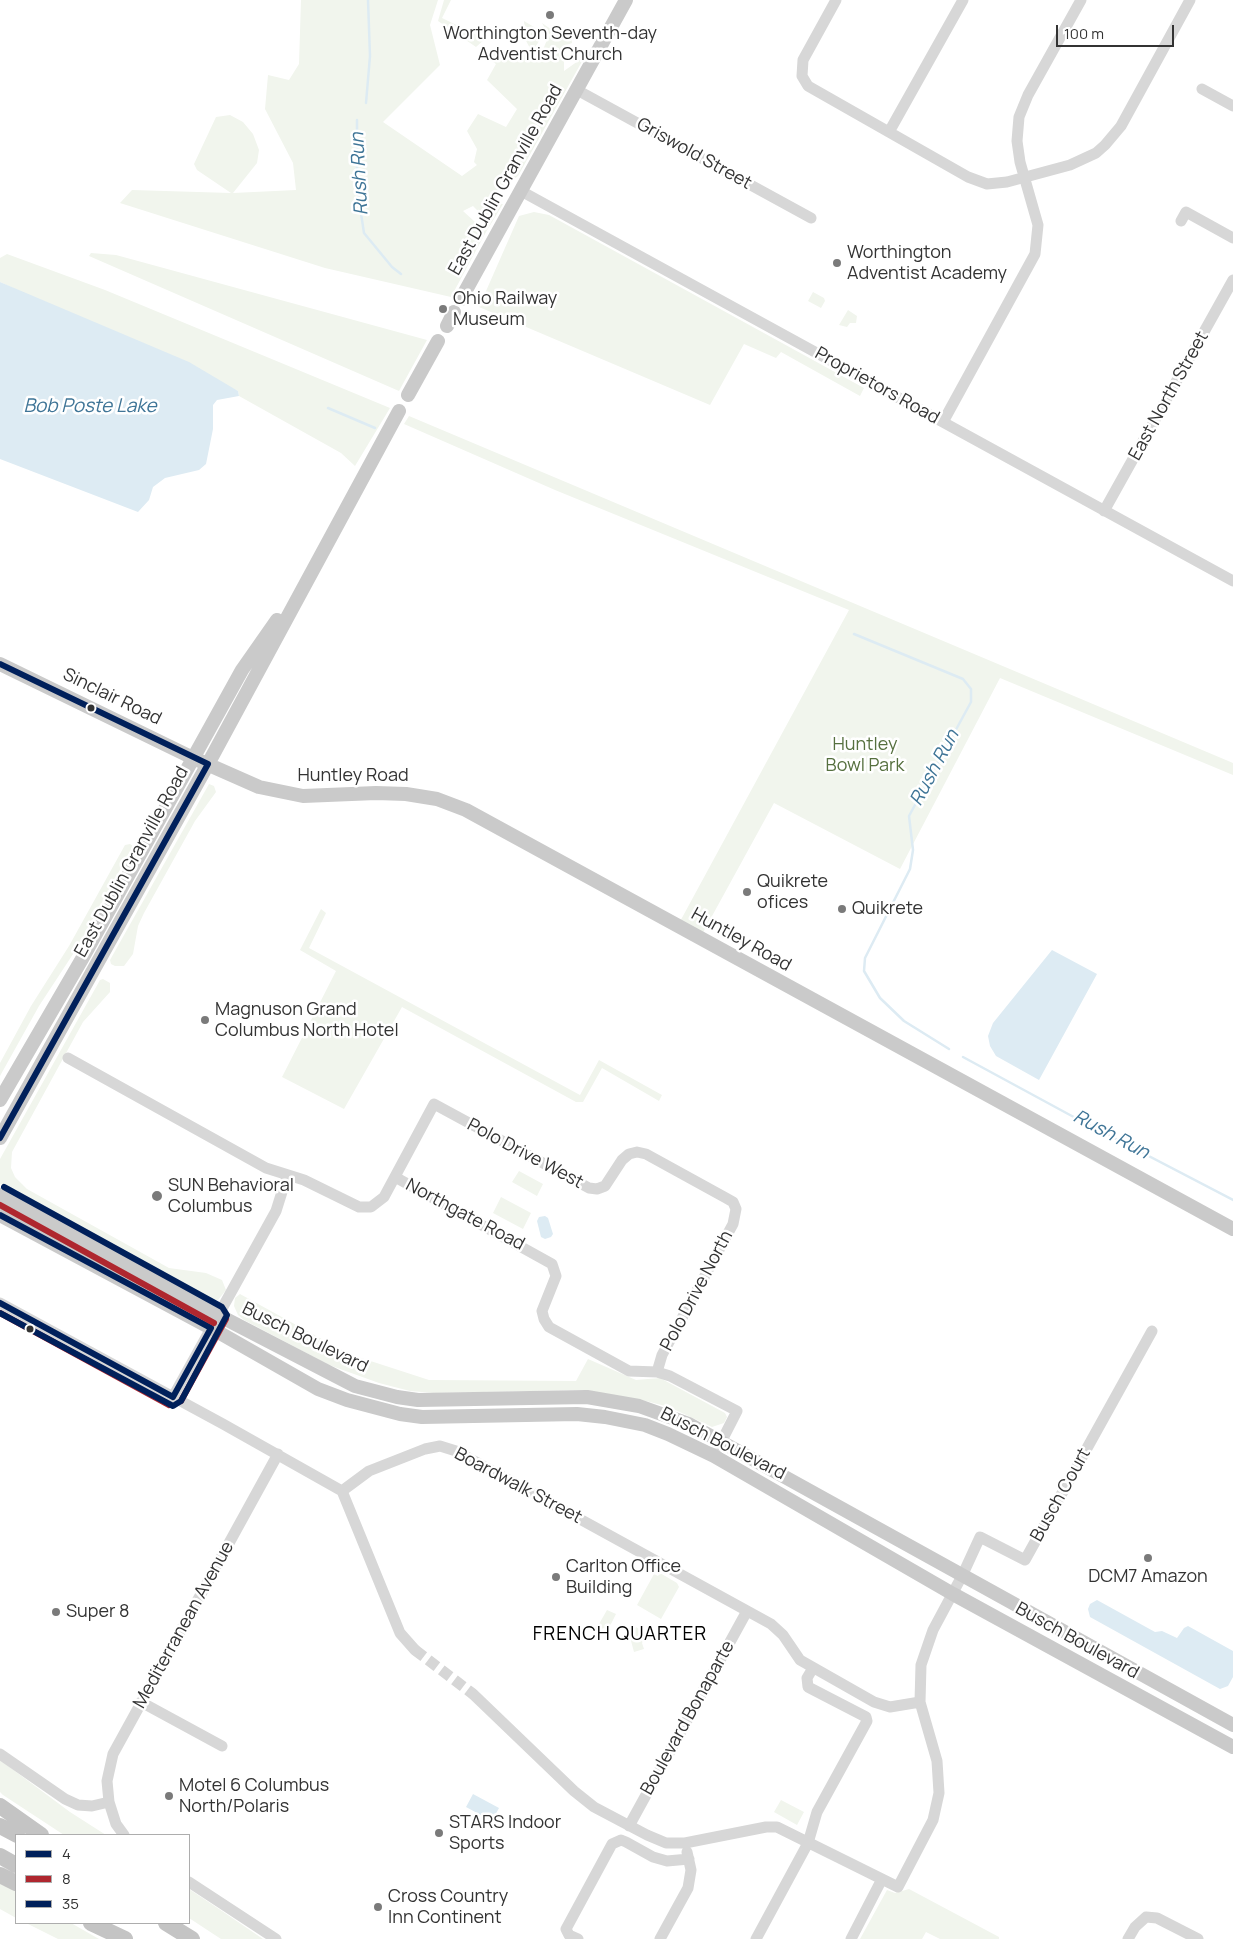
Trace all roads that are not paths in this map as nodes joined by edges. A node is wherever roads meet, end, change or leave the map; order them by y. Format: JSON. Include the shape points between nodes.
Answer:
{"nodes":[{"id":1,"x":626,"y":0,"type":"edge"},
{"id":2,"x":836,"y":0,"type":"edge"},
{"id":3,"x":963,"y":0,"type":"edge"},
{"id":4,"x":1081,"y":0,"type":"edge"},
{"id":5,"x":1190,"y":0,"type":"edge"},
{"id":6,"x":1202,"y":89,"type":"dead end"},
{"id":7,"x":577,"y":90,"type":"junction"},
{"id":8,"x":1233,"y":106,"type":"edge"},
{"id":9,"x":889,"y":132,"type":"junction"},
{"id":10,"x":1025,"y":177,"type":"junction"},
{"id":11,"x":521,"y":191,"type":"junction"},
{"id":12,"x":811,"y":218,"type":"dead end"},
{"id":13,"x":1181,"y":221,"type":"dead end"},
{"id":14,"x":1233,"y":238,"type":"edge"},
{"id":15,"x":1233,"y":280,"type":"edge"},
{"id":16,"x":461,"y":299,"type":"dead end"},
{"id":17,"x":454,"y":312,"type":"dead end"},
{"id":18,"x":447,"y":326,"type":"dead end"},
{"id":19,"x":438,"y":341,"type":"dead end"},
{"id":20,"x":408,"y":395,"type":"dead end"},
{"id":21,"x":399,"y":412,"type":"dead end"},
{"id":22,"x":942,"y":422,"type":"junction"},
{"id":23,"x":1104,"y":512,"type":"junction"},
{"id":24,"x":308,"y":577,"type":"junction"},
{"id":25,"x":1233,"y":581,"type":"edge"},
{"id":26,"x":0,"y":664,"type":"edge"},
{"id":27,"x":191,"y":757,"type":"junction"},
{"id":28,"x":208,"y":764,"type":"junction"},
{"id":29,"x":68,"y":1058,"type":"dead end"},
{"id":30,"x":0,"y":1100,"type":"edge"},
{"id":31,"x":0,"y":1138,"type":"edge"},
{"id":32,"x":287,"y":1176,"type":"junction"},
{"id":33,"x":395,"y":1177,"type":"junction"},
{"id":34,"x":0,"y":1195,"type":"edge"},
{"id":35,"x":736,"y":1209,"type":"joint"},
{"id":36,"x":0,"y":1214,"type":"edge"},
{"id":37,"x":1233,"y":1229,"type":"edge"},
{"id":38,"x":0,"y":1303,"type":"edge"},
{"id":39,"x":218,"y":1315,"type":"junction"},
{"id":40,"x":211,"y":1328,"type":"junction"},
{"id":41,"x":1152,"y":1331,"type":"dead end"},
{"id":42,"x":657,"y":1372,"type":"junction"},
{"id":43,"x":173,"y":1397,"type":"junction"},
{"id":44,"x":722,"y":1441,"type":"junction"},
{"id":45,"x":278,"y":1454,"type":"junction"},
{"id":46,"x":714,"y":1456,"type":"junction"},
{"id":47,"x":342,"y":1491,"type":"junction"},
{"id":48,"x":964,"y":1574,"type":"junction"},
{"id":49,"x":953,"y":1594,"type":"junction"},
{"id":50,"x":747,"y":1611,"type":"junction"},
{"id":51,"x":415,"y":1650,"type":"tunnel mouth"},
{"id":52,"x":812,"y":1668,"type":"junction"},
{"id":53,"x":473,"y":1694,"type":"tunnel mouth"},
{"id":54,"x":141,"y":1702,"type":"junction"},
{"id":55,"x":920,"y":1702,"type":"junction"},
{"id":56,"x":1233,"y":1725,"type":"edge"},
{"id":57,"x":222,"y":1746,"type":"dead end"},
{"id":58,"x":1233,"y":1747,"type":"edge"},
{"id":59,"x":0,"y":1754,"type":"edge"},
{"id":60,"x":108,"y":1802,"type":"junction"},
{"id":61,"x":0,"y":1806,"type":"edge"},
{"id":62,"x":0,"y":1826,"type":"edge"},
{"id":63,"x":629,"y":1826,"type":"junction"},
{"id":64,"x":15,"y":1834,"type":"edge"},
{"id":65,"x":40,"y":1834,"type":"edge"},
{"id":66,"x":123,"y":1834,"type":"edge"},
{"id":67,"x":685,"y":1843,"type":"junction"},
{"id":68,"x":808,"y":1843,"type":"junction"},
{"id":69,"x":0,"y":1856,"type":"edge"},
{"id":70,"x":689,"y":1859,"type":"junction"},
{"id":71,"x":15,"y":1864,"type":"edge"},
{"id":72,"x":0,"y":1874,"type":"edge"},
{"id":73,"x":882,"y":1879,"type":"junction"},
{"id":74,"x":15,"y":1882,"type":"edge"},
{"id":75,"x":190,"y":1883,"type":"edge"},
{"id":76,"x":93,"y":1924,"type":"edge"},
{"id":77,"x":112,"y":1924,"type":"edge"},
{"id":78,"x":168,"y":1924,"type":"edge"},
{"id":79,"x":125,"y":1939,"type":"edge"},
{"id":80,"x":135,"y":1939,"type":"edge"},
{"id":81,"x":192,"y":1939,"type":"edge"},
{"id":82,"x":276,"y":1939,"type":"edge"},
{"id":83,"x":578,"y":1939,"type":"edge"},
{"id":84,"x":660,"y":1939,"type":"edge"},
{"id":85,"x":756,"y":1939,"type":"edge"},
{"id":86,"x":851,"y":1939,"type":"edge"},
{"id":87,"x":1128,"y":1939,"type":"edge"},
{"id":88,"x":1198,"y":1939,"type":"edge"}],
"edges":[{"from":1,"to":7,"type":"main road","name":"East Dublin Granville Road"},
{"from":2,"to":9,"type":"street","via":[[804,56],[802,76],[818,93]]},
{"from":3,"to":9,"type":"street"},
{"from":4,"to":10,"type":"street","via":[[1028,94],[1019,117],[1017,141]]},
{"from":5,"to":10,"type":"street","via":[[1120,126],[1106,145],[1070,165]]},
{"from":6,"to":8,"type":"street"},
{"from":7,"to":11,"type":"main road","name":"East Dublin Granville Road"},
{"from":7,"to":12,"type":"street","name":"Griswold Street"},
{"from":9,"to":10,"type":"street","via":[[977,181],[998,184]]},
{"from":10,"to":22,"type":"street","via":[[1038,225],[1035,254]]},
{"from":11,"to":16,"type":"main road","name":"East Dublin Granville Road"},
{"from":11,"to":22,"type":"street","name":"Proprietors Road"},
{"from":13,"to":14,"type":"street","via":[[1186,212]]},
{"from":15,"to":23,"type":"street","name":"East North Street"},
{"from":17,"to":18,"type":"main road"},
{"from":19,"to":20,"type":"main road"},
{"from":21,"to":24,"type":"main road","name":"East Dublin Granville Road"},
{"from":22,"to":23,"type":"street","name":"Proprietors Road"},
{"from":23,"to":25,"type":"street","name":"Proprietors Road"},
{"from":24,"to":27,"type":"main road","name":"East Dublin Granville Road","via":[[242,670]]},
{"from":24,"to":28,"type":"main road","name":"East Dublin Granville Road"},
{"from":26,"to":27,"type":"main road","name":"Sinclair Road"},
{"from":27,"to":28,"type":"main road","name":"Sinclair Road"},
{"from":27,"to":30,"type":"main road","name":"East Dublin Granville Road","via":[[82,959]]},
{"from":28,"to":31,"type":"main road","name":"East Dublin Granville Road"},
{"from":28,"to":37,"type":"main road","name":"Huntley Road","via":[[259,787],[286,794],[406,794],[437,799],[466,810]]},
{"from":29,"to":32,"type":"street","name":"Northgate Road","via":[[266,1168]]},
{"from":32,"to":33,"type":"street","name":"Northgate Road","via":[[304,1180],[365,1208],[381,1201]]},
{"from":32,"to":39,"type":"street","via":[[276,1211]]},
{"from":33,"to":35,"type":"street","name":"Polo Drive West","via":[[434,1104],[589,1188],[605,1186],[625,1156],[641,1152],[733,1202]]},
{"from":33,"to":42,"type":"street","name":"Northgate Road","via":[[552,1264],[556,1276],[542,1311],[549,1327],[629,1371]]},
{"from":34,"to":39,"type":"main road","name":"Busch Boulevard"},
{"from":35,"to":42,"type":"street","name":"Polo Drive North","via":[[733,1224],[662,1355]]},
{"from":36,"to":40,"type":"main road","name":"Busch Boulevard"},
{"from":38,"to":43,"type":"street"},
{"from":39,"to":40,"type":"street"},
{"from":39,"to":44,"type":"main road","name":"Busch Boulevard","via":[[331,1376],[354,1386],[397,1397],[418,1400],[563,1397],[610,1400],[662,1412]]},
{"from":40,"to":43,"type":"street"},
{"from":40,"to":46,"type":"main road","name":"Busch Boulevard","via":[[318,1389],[372,1408],[422,1417],[578,1414],[605,1417],[652,1428]]},
{"from":41,"to":48,"type":"street","name":"Busch Court","via":[[1025,1560],[980,1537]]},
{"from":42,"to":44,"type":"street","name":"Northgate Road","via":[[737,1411]]},
{"from":43,"to":45,"type":"street"},
{"from":44,"to":46,"type":"street","name":"Northgate Road"},
{"from":44,"to":48,"type":"main road","name":"Busch Boulevard"},
{"from":45,"to":47,"type":"street"},
{"from":45,"to":54,"type":"street","name":"Mediterranean Avenue"},
{"from":46,"to":49,"type":"main road","name":"Busch Boulevard"},
{"from":47,"to":50,"type":"street","name":"Boardwalk Street","via":[[369,1471],[440,1446],[456,1451]]},
{"from":47,"to":51,"type":"street","via":[[400,1633]]},
{"from":48,"to":49,"type":"street","name":"Busch Court"},
{"from":48,"to":56,"type":"main road","name":"Busch Boulevard"},
{"from":49,"to":55,"type":"street","name":"Busch Court","via":[[925,1649]]},
{"from":49,"to":58,"type":"main road","name":"Busch Boulevard"},
{"from":50,"to":52,"type":"street","name":"Boardwalk Street","via":[[777,1630],[800,1660]]},
{"from":50,"to":63,"type":"street","name":"Boulevard Bonaparte"},
{"from":52,"to":55,"type":"street","name":"Boardwalk Street","via":[[874,1702],[890,1707]]},
{"from":52,"to":68,"type":"street","via":[[807,1678],[808,1686],[866,1717],[867,1721],[817,1812]]},
{"from":53,"to":63,"type":"street","via":[[560,1779],[594,1807]]},
{"from":54,"to":57,"type":"street"},
{"from":54,"to":60,"type":"street","name":"Mediterranean Avenue","via":[[113,1754],[107,1780]]},
{"from":55,"to":73,"type":"street","name":"Busch Court","via":[[937,1761],[939,1793],[933,1820],[898,1887]]},
{"from":59,"to":60,"type":"street","via":[[78,1805]]},
{"from":60,"to":66,"type":"street"},
{"from":61,"to":65,"type":"highway"},
{"from":62,"to":64,"type":"highway"},
{"from":63,"to":67,"type":"street","via":[[666,1842]]},
{"from":67,"to":68,"type":"street","via":[[766,1827],[777,1827]]},
{"from":67,"to":70,"type":"street"},
{"from":68,"to":73,"type":"street"},
{"from":68,"to":85,"type":"street"},
{"from":69,"to":71,"type":"highway"},
{"from":70,"to":83,"type":"street","via":[[667,1861],[621,1840],[612,1844],[566,1929],[569,1935]]},
{"from":70,"to":84,"type":"street","via":[[688,1888]]},
{"from":72,"to":74,"type":"highway"},
{"from":73,"to":86,"type":"street"},
{"from":75,"to":82,"type":"street"},
{"from":76,"to":79,"type":"highway"},
{"from":77,"to":80,"type":"highway"},
{"from":78,"to":81,"type":"highway"},
{"from":87,"to":88,"type":"street","via":[[1146,1918],[1157,1918]]}]}
